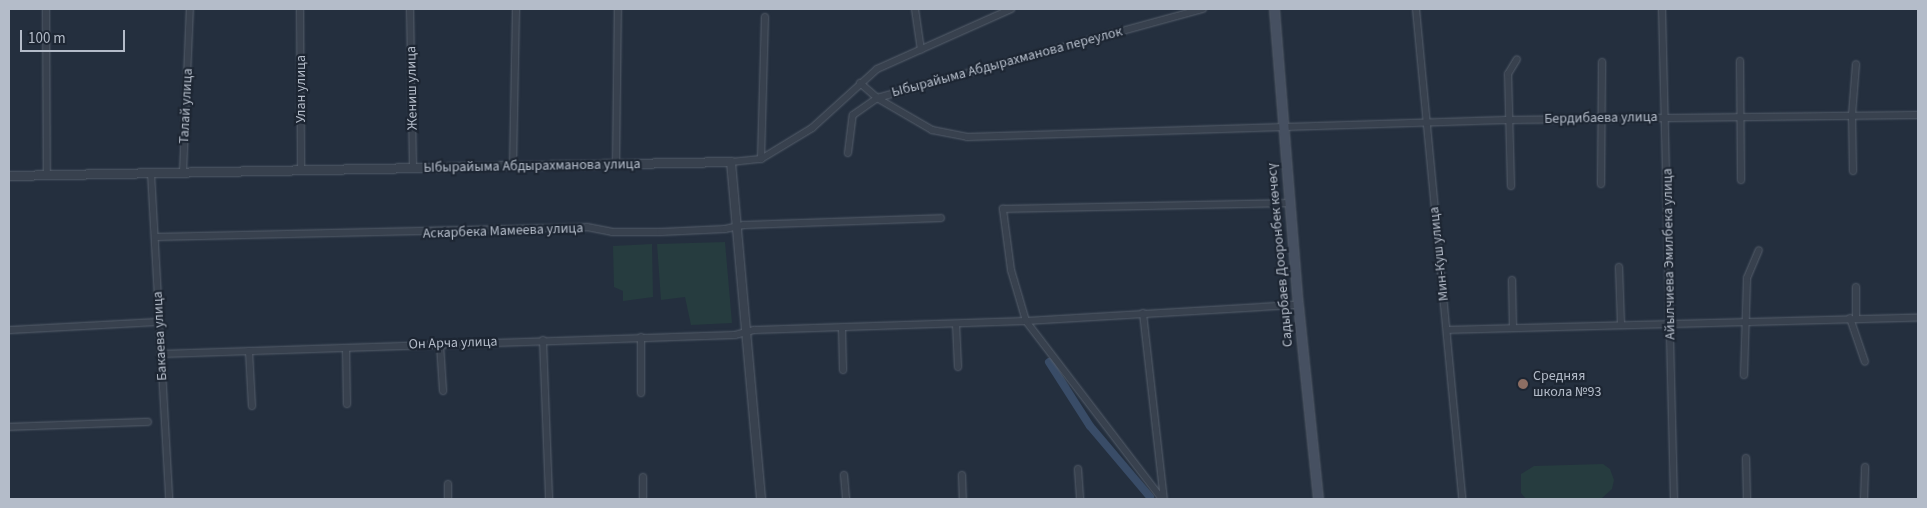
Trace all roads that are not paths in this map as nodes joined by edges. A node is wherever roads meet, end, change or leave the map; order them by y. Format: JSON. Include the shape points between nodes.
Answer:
{"nodes":[{"id":1,"x":46,"y":9,"type":"edge"},
{"id":2,"x":190,"y":9,"type":"edge"},
{"id":3,"x":300,"y":9,"type":"edge"},
{"id":4,"x":410,"y":9,"type":"edge"},
{"id":5,"x":516,"y":9,"type":"edge"},
{"id":6,"x":618,"y":9,"type":"edge"},
{"id":7,"x":915,"y":9,"type":"edge"},
{"id":8,"x":1011,"y":9,"type":"edge"},
{"id":9,"x":1204,"y":9,"type":"edge"},
{"id":10,"x":1274,"y":9,"type":"edge"},
{"id":11,"x":1416,"y":9,"type":"edge"},
{"id":12,"x":1662,"y":9,"type":"edge"},
{"id":13,"x":765,"y":16,"type":"dead end"},
{"id":14,"x":921,"y":50,"type":"junction"},
{"id":15,"x":1517,"y":59,"type":"dead end"},
{"id":16,"x":1740,"y":61,"type":"dead end"},
{"id":17,"x":1602,"y":62,"type":"dead end"},
{"id":18,"x":1856,"y":64,"type":"dead end"},
{"id":19,"x":860,"y":83,"type":"junction"},
{"id":20,"x":877,"y":98,"type":"junction"},
{"id":21,"x":1852,"y":115,"type":"junction"},
{"id":22,"x":1918,"y":115,"type":"edge"},
{"id":23,"x":1740,"y":116,"type":"junction"},
{"id":24,"x":1601,"y":118,"type":"junction"},
{"id":25,"x":1666,"y":118,"type":"junction"},
{"id":26,"x":1507,"y":120,"type":"junction"},
{"id":27,"x":1424,"y":124,"type":"junction"},
{"id":28,"x":1283,"y":128,"type":"junction"},
{"id":29,"x":848,"y":153,"type":"dead end"},
{"id":30,"x":761,"y":159,"type":"junction"},
{"id":31,"x":731,"y":162,"type":"junction"},
{"id":32,"x":616,"y":164,"type":"junction"},
{"id":33,"x":513,"y":166,"type":"junction"},
{"id":34,"x":413,"y":168,"type":"junction"},
{"id":35,"x":301,"y":170,"type":"junction"},
{"id":36,"x":1853,"y":171,"type":"dead end"},
{"id":37,"x":152,"y":173,"type":"junction"},
{"id":38,"x":183,"y":173,"type":"junction"},
{"id":39,"x":47,"y":175,"type":"junction"},
{"id":40,"x":9,"y":176,"type":"edge"},
{"id":41,"x":1741,"y":180,"type":"dead end"},
{"id":42,"x":1601,"y":184,"type":"dead end"},
{"id":43,"x":1511,"y":186,"type":"dead end"},
{"id":44,"x":1290,"y":203,"type":"junction"},
{"id":45,"x":941,"y":218,"type":"dead end"},
{"id":46,"x":735,"y":227,"type":"junction"},
{"id":47,"x":155,"y":238,"type":"junction"},
{"id":48,"x":1759,"y":250,"type":"dead end"},
{"id":49,"x":1619,"y":267,"type":"dead end"},
{"id":50,"x":1512,"y":280,"type":"dead end"},
{"id":51,"x":1856,"y":287,"type":"dead end"},
{"id":52,"x":1298,"y":305,"type":"junction"},
{"id":53,"x":1143,"y":313,"type":"junction"},
{"id":54,"x":1853,"y":318,"type":"junction"},
{"id":55,"x":1918,"y":318,"type":"edge"},
{"id":56,"x":1744,"y":320,"type":"junction"},
{"id":57,"x":1026,"y":321,"type":"junction"},
{"id":58,"x":160,"y":322,"type":"junction"},
{"id":59,"x":956,"y":324,"type":"junction"},
{"id":60,"x":1671,"y":324,"type":"junction"},
{"id":61,"x":1620,"y":325,"type":"junction"},
{"id":62,"x":842,"y":328,"type":"junction"},
{"id":63,"x":1513,"y":328,"type":"junction"},
{"id":64,"x":9,"y":330,"type":"edge"},
{"id":65,"x":1447,"y":330,"type":"junction"},
{"id":66,"x":745,"y":333,"type":"junction"},
{"id":67,"x":641,"y":338,"type":"junction"},
{"id":68,"x":543,"y":340,"type":"junction"},
{"id":69,"x":440,"y":344,"type":"junction"},
{"id":70,"x":346,"y":348,"type":"junction"},
{"id":71,"x":249,"y":351,"type":"junction"},
{"id":72,"x":161,"y":354,"type":"junction"},
{"id":73,"x":1864,"y":362,"type":"dead end"},
{"id":74,"x":958,"y":367,"type":"dead end"},
{"id":75,"x":843,"y":370,"type":"dead end"},
{"id":76,"x":1744,"y":375,"type":"dead end"},
{"id":77,"x":442,"y":391,"type":"dead end"},
{"id":78,"x":641,"y":393,"type":"dead end"},
{"id":79,"x":347,"y":404,"type":"dead end"},
{"id":80,"x":252,"y":406,"type":"dead end"},
{"id":81,"x":148,"y":422,"type":"dead end"},
{"id":82,"x":9,"y":427,"type":"edge"},
{"id":83,"x":1746,"y":458,"type":"dead end"},
{"id":84,"x":1865,"y":467,"type":"dead end"},
{"id":85,"x":1078,"y":469,"type":"dead end"},
{"id":86,"x":844,"y":475,"type":"dead end"},
{"id":87,"x":962,"y":475,"type":"dead end"},
{"id":88,"x":643,"y":477,"type":"dead end"},
{"id":89,"x":448,"y":484,"type":"dead end"},
{"id":90,"x":169,"y":499,"type":"edge"},
{"id":91,"x":448,"y":499,"type":"edge"},
{"id":92,"x":548,"y":499,"type":"edge"},
{"id":93,"x":644,"y":499,"type":"edge"},
{"id":94,"x":762,"y":499,"type":"edge"},
{"id":95,"x":846,"y":499,"type":"edge"},
{"id":96,"x":963,"y":499,"type":"edge"},
{"id":97,"x":1080,"y":499,"type":"edge"},
{"id":98,"x":1163,"y":499,"type":"edge"},
{"id":99,"x":1318,"y":499,"type":"edge"},
{"id":100,"x":1462,"y":499,"type":"edge"},
{"id":101,"x":1674,"y":499,"type":"edge"},
{"id":102,"x":1747,"y":499,"type":"edge"},
{"id":103,"x":1864,"y":499,"type":"edge"}],
"edges":[{"from":1,"to":39,"type":"street"},
{"from":2,"to":38,"type":"street","name":"Талай улица"},
{"from":3,"to":35,"type":"street","name":"Улан улица"},
{"from":4,"to":34,"type":"street","name":"Жениш улица"},
{"from":5,"to":33,"type":"street"},
{"from":6,"to":32,"type":"street"},
{"from":7,"to":14,"type":"street"},
{"from":8,"to":14,"type":"street","name":"Ыбырайыма Абдырахманова улица"},
{"from":9,"to":20,"type":"street","name":"Ыбырайыма Абдырахманова переулок"},
{"from":10,"to":28,"type":"main road","name":"Садырбаев Дооронбек көчөсү"},
{"from":11,"to":27,"type":"street","name":"Мин-Куш улица"},
{"from":12,"to":25,"type":"street","name":"Айылчиева Эмилбека улица"},
{"from":13,"to":30,"type":"street"},
{"from":14,"to":19,"type":"street","name":"Ыбырайыма Абдырахманова улица","via":[[877,69]]},
{"from":15,"to":26,"type":"street","via":[[1508,74]]},
{"from":16,"to":23,"type":"street"},
{"from":17,"to":24,"type":"street"},
{"from":18,"to":21,"type":"street"},
{"from":19,"to":20,"type":"street","name":"Бердибаева улица"},
{"from":19,"to":30,"type":"street","name":"Ыбырайыма Абдырахманова улица","via":[[802,136]]},
{"from":20,"to":28,"type":"street","name":"Бердибаева улица","via":[[932,130],[968,137]]},
{"from":20,"to":29,"type":"street","name":"Ыбырайыма Абдырахманова переулок","via":[[852,115]]},
{"from":21,"to":22,"type":"street","name":"Бердибаева улица"},
{"from":21,"to":23,"type":"street","name":"Бердибаева улица"},
{"from":21,"to":36,"type":"street"},
{"from":23,"to":25,"type":"street","name":"Бердибаева улица"},
{"from":23,"to":41,"type":"street"},
{"from":24,"to":25,"type":"street","name":"Бердибаева улица"},
{"from":24,"to":26,"type":"street","name":"Бердибаева улица"},
{"from":24,"to":42,"type":"street"},
{"from":25,"to":60,"type":"street","name":"Айылчиева Эмилбека улица"},
{"from":26,"to":27,"type":"street","name":"Бердибаева улица"},
{"from":26,"to":43,"type":"street"},
{"from":27,"to":28,"type":"street","name":"Бердибаева улица"},
{"from":27,"to":65,"type":"street","name":"Мин-Куш улица"},
{"from":28,"to":44,"type":"main road","name":"Садырбаев Дооронбек көчөсү"},
{"from":30,"to":31,"type":"street","name":"Ыбырайыма Абдырахманова улица"},
{"from":31,"to":32,"type":"street","name":"Ыбырайыма Абдырахманова улица"},
{"from":31,"to":46,"type":"street"},
{"from":32,"to":33,"type":"street","name":"Ыбырайыма Абдырахманова улица"},
{"from":33,"to":34,"type":"street","name":"Ыбырайыма Абдырахманова улица"},
{"from":34,"to":35,"type":"street","name":"Ыбырайыма Абдырахманова улица"},
{"from":35,"to":38,"type":"street","name":"Ыбырайыма Абдырахманова улица"},
{"from":37,"to":38,"type":"street","name":"Ыбырайыма Абдырахманова улица"},
{"from":37,"to":39,"type":"street","name":"Ыбырайыма Абдырахманова улица"},
{"from":37,"to":47,"type":"street","name":"Бакаева улица"},
{"from":39,"to":40,"type":"street","name":"Ыбырайыма Абдырахманова улица"},
{"from":44,"to":52,"type":"main road","name":"Садырбаев Дооронбек көчөсү"},
{"from":44,"to":57,"type":"street","via":[[1003,209],[1011,270]]},
{"from":45,"to":46,"type":"street","name":"Аскарбека Мамеева улица"},
{"from":46,"to":47,"type":"street","name":"Аскарбека Мамеева улица","via":[[622,232],[586,227]]},
{"from":46,"to":66,"type":"street"},
{"from":47,"to":58,"type":"street","name":"Бакаева улица"},
{"from":48,"to":56,"type":"street","via":[[1748,278]]},
{"from":49,"to":61,"type":"street"},
{"from":50,"to":63,"type":"street"},
{"from":51,"to":54,"type":"street"},
{"from":52,"to":53,"type":"street","name":"Он Арча улица"},
{"from":52,"to":99,"type":"main road","name":"Садырбаев Дооронбек көчөсү"},
{"from":53,"to":57,"type":"street","name":"Он Арча улица"},
{"from":53,"to":98,"type":"street"},
{"from":54,"to":55,"type":"street"},
{"from":54,"to":56,"type":"street"},
{"from":54,"to":73,"type":"street"},
{"from":56,"to":60,"type":"street"},
{"from":56,"to":76,"type":"street"},
{"from":57,"to":59,"type":"street","name":"Он Арча улица"},
{"from":57,"to":98,"type":"street"},
{"from":58,"to":64,"type":"street"},
{"from":58,"to":72,"type":"street","name":"Бакаева улица"},
{"from":59,"to":62,"type":"street","name":"Он Арча улица"},
{"from":59,"to":74,"type":"street"},
{"from":60,"to":61,"type":"street"},
{"from":60,"to":101,"type":"street","name":"Айылчиева Эмилбека улица"},
{"from":61,"to":63,"type":"street"},
{"from":62,"to":66,"type":"street","name":"Он Арча улица"},
{"from":62,"to":75,"type":"street"},
{"from":63,"to":65,"type":"street"},
{"from":65,"to":100,"type":"street","name":"Мин-Куш улица"},
{"from":66,"to":67,"type":"street","name":"Он Арча улица"},
{"from":66,"to":94,"type":"street"},
{"from":67,"to":68,"type":"street","name":"Он Арча улица"},
{"from":67,"to":78,"type":"street"},
{"from":68,"to":69,"type":"street","name":"Он Арча улица"},
{"from":68,"to":92,"type":"street"},
{"from":69,"to":70,"type":"street","name":"Он Арча улица"},
{"from":69,"to":77,"type":"street"},
{"from":70,"to":71,"type":"street","name":"Он Арча улица"},
{"from":70,"to":79,"type":"street"},
{"from":71,"to":72,"type":"street","name":"Он Арча улица"},
{"from":71,"to":80,"type":"street"},
{"from":72,"to":90,"type":"street","name":"Бакаева улица"},
{"from":81,"to":82,"type":"street"},
{"from":83,"to":102,"type":"street"},
{"from":84,"to":103,"type":"street"},
{"from":85,"to":97,"type":"street"},
{"from":86,"to":95,"type":"street"},
{"from":87,"to":96,"type":"street"},
{"from":88,"to":93,"type":"street"},
{"from":89,"to":91,"type":"street"}]}
